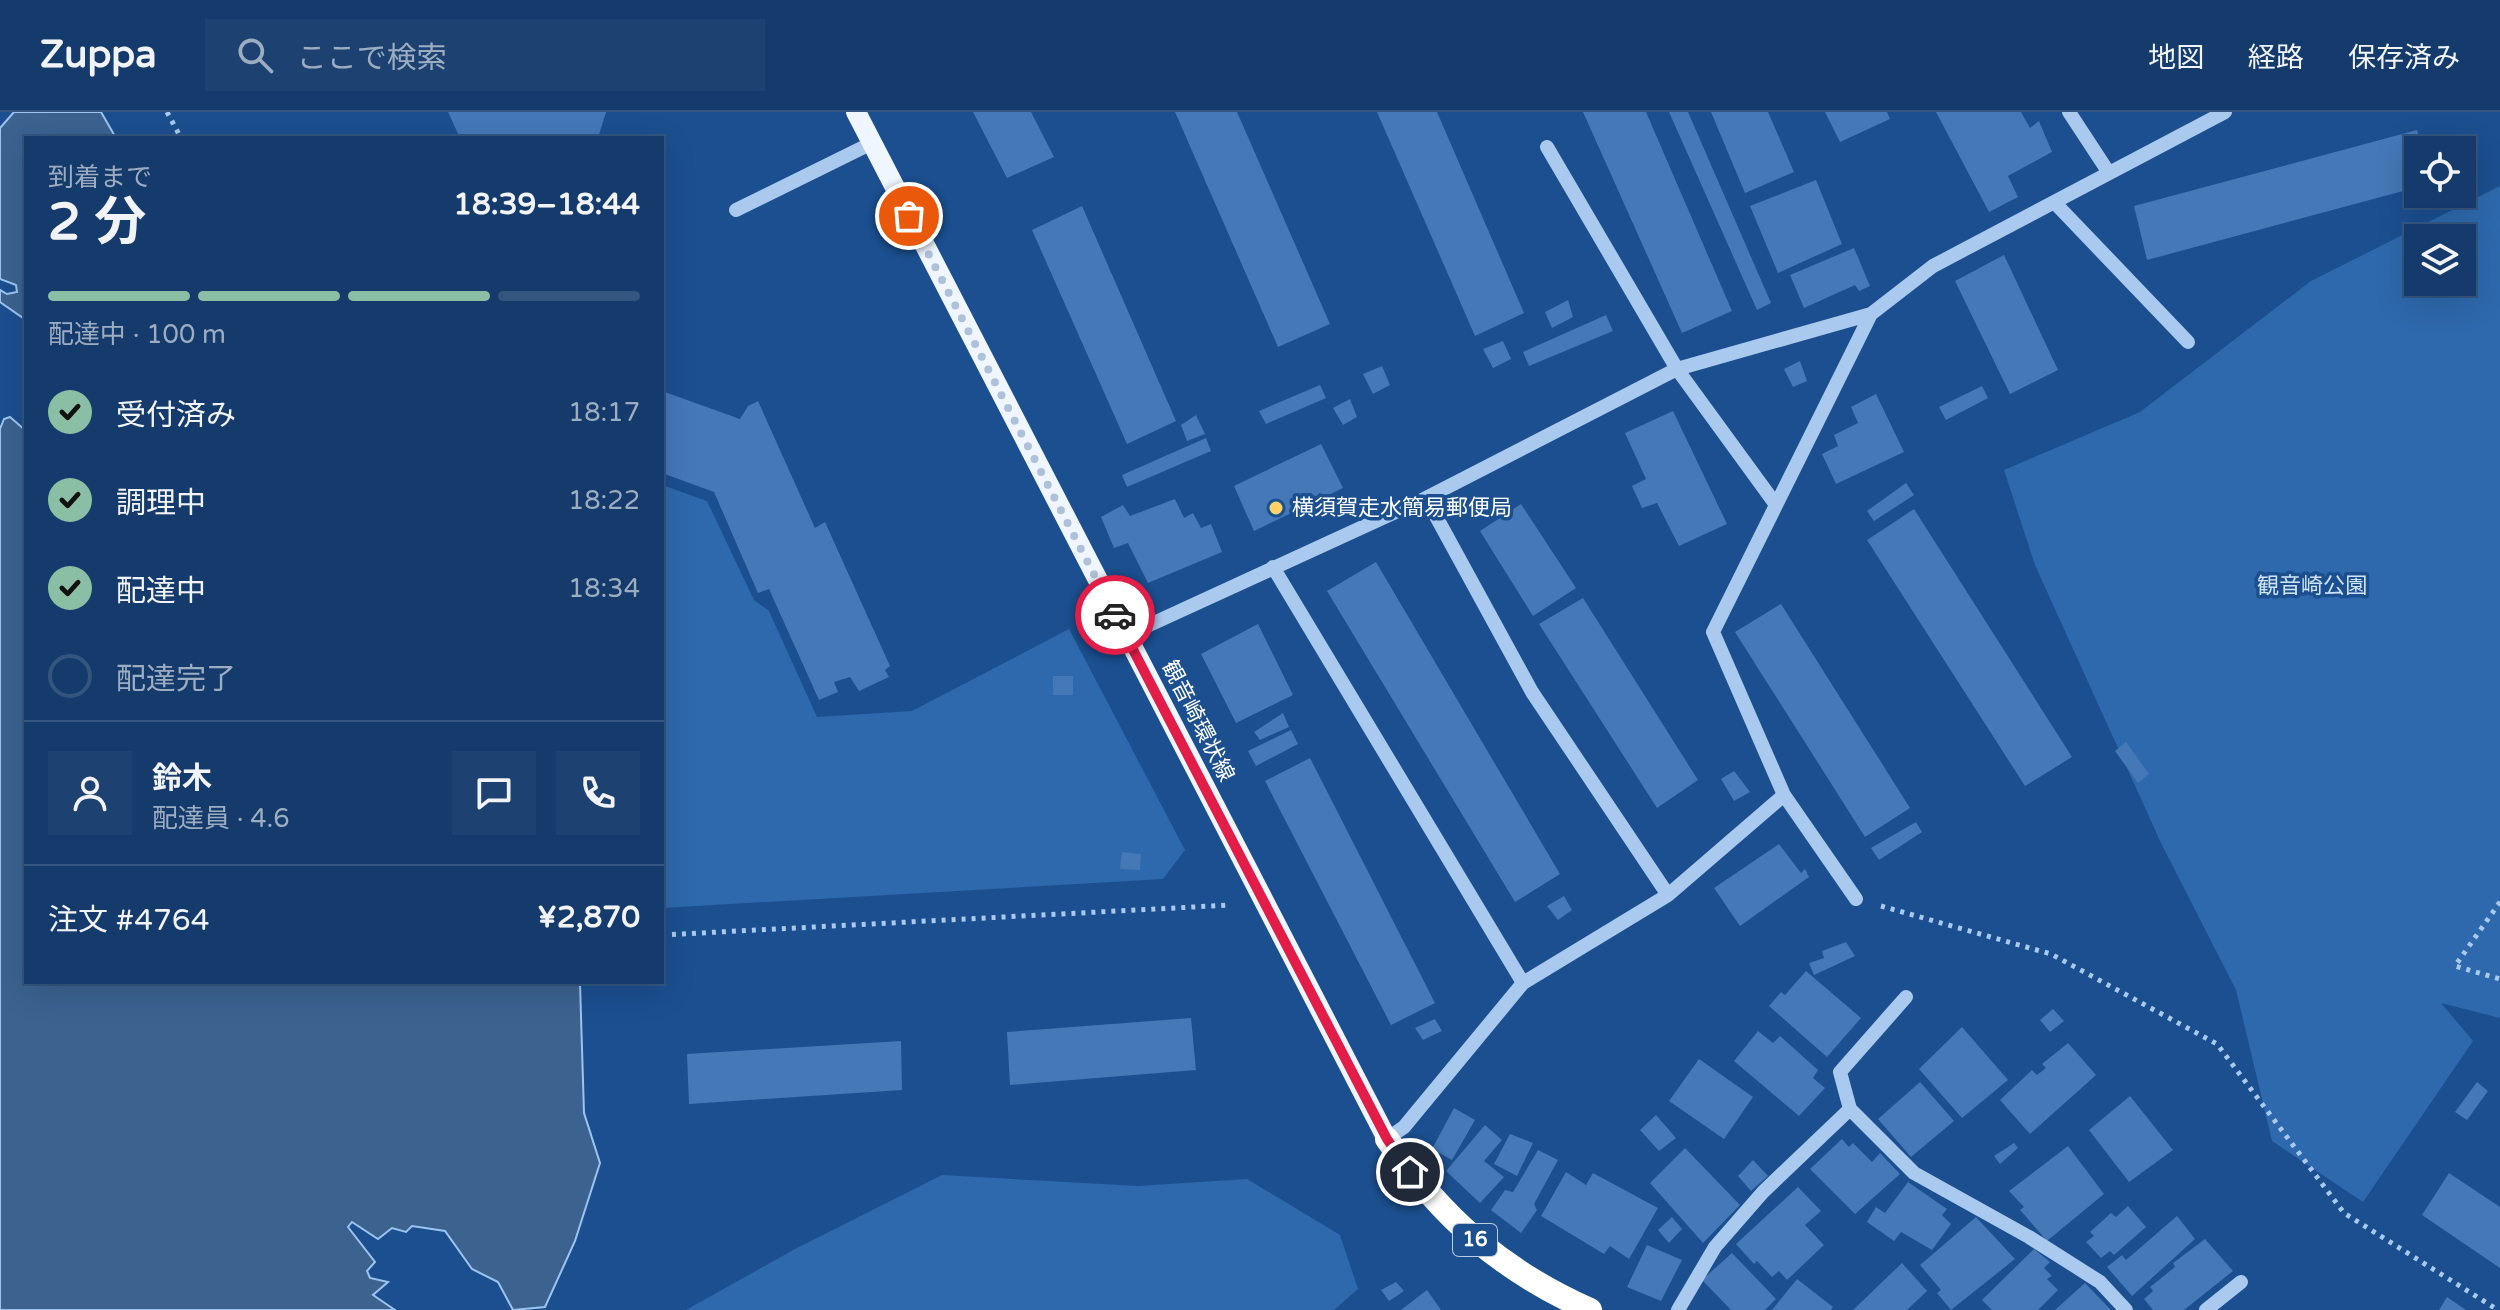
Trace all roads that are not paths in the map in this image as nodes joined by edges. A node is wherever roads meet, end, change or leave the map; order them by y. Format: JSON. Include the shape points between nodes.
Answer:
{"nodes":[{"id":1,"x":856,"y":112,"type":"edge"},
{"id":2,"x":2069,"y":112,"type":"edge"},
{"id":3,"x":2225,"y":112,"type":"edge"},
{"id":4,"x":872,"y":143,"type":"junction"},
{"id":5,"x":1547,"y":147,"type":"dead end"},
{"id":6,"x":2109,"y":173,"type":"junction"},
{"id":7,"x":2054,"y":202,"type":"junction"},
{"id":8,"x":736,"y":210,"type":"dead end"},
{"id":9,"x":1871,"y":314,"type":"junction"},
{"id":10,"x":2188,"y":342,"type":"dead end"},
{"id":11,"x":1677,"y":369,"type":"junction"},
{"id":12,"x":1426,"y":498,"type":"junction"},
{"id":13,"x":1776,"y":505,"type":"junction"},
{"id":14,"x":1273,"y":567,"type":"junction"},
{"id":15,"x":1145,"y":627,"type":"dead end"},
{"id":16,"x":1784,"y":795,"type":"junction"},
{"id":17,"x":1668,"y":895,"type":"junction"},
{"id":18,"x":1856,"y":899,"type":"road end"},
{"id":19,"x":1523,"y":983,"type":"junction"},
{"id":20,"x":1906,"y":997,"type":"dead end"},
{"id":21,"x":1850,"y":1109,"type":"junction"},
{"id":22,"x":1387,"y":1139,"type":"junction"},
{"id":23,"x":2241,"y":1282,"type":"dead end"},
{"id":24,"x":1590,"y":1310,"type":"edge"},
{"id":25,"x":1678,"y":1310,"type":"edge"},
{"id":26,"x":2126,"y":1310,"type":"edge"},
{"id":27,"x":2206,"y":1310,"type":"edge"}],
"edges":[{"from":1,"to":4,"type":"main road","name":"観音崎環状線"},
{"from":2,"to":6,"type":"street"},
{"from":3,"to":6,"type":"street"},
{"from":4,"to":8,"type":"street"},
{"from":4,"to":22,"type":"main road","name":"観音崎環状線"},
{"from":5,"to":11,"type":"street"},
{"from":6,"to":7,"type":"street"},
{"from":7,"to":9,"type":"street","via":[[1933,266]]},
{"from":7,"to":10,"type":"street"},
{"from":9,"to":11,"type":"street"},
{"from":9,"to":13,"type":"street"},
{"from":11,"to":12,"type":"street"},
{"from":11,"to":13,"type":"street"},
{"from":12,"to":14,"type":"street"},
{"from":12,"to":17,"type":"street","via":[[1532,692]]},
{"from":13,"to":16,"type":"street","via":[[1713,632]]},
{"from":14,"to":15,"type":"street"},
{"from":14,"to":19,"type":"street"},
{"from":16,"to":17,"type":"street"},
{"from":16,"to":18,"type":"street"},
{"from":17,"to":19,"type":"street"},
{"from":19,"to":22,"type":"street","via":[[1404,1127]]},
{"from":20,"to":21,"type":"street","via":[[1840,1072]]},
{"from":21,"to":25,"type":"street","via":[[1763,1192],[1715,1247]]},
{"from":21,"to":26,"type":"street","via":[[1914,1173],[2100,1282]]},
{"from":22,"to":24,"type":"highway","number":"16","via":[[1452,1220],[1492,1254],[1551,1293]]},
{"from":23,"to":27,"type":"street"}]}
